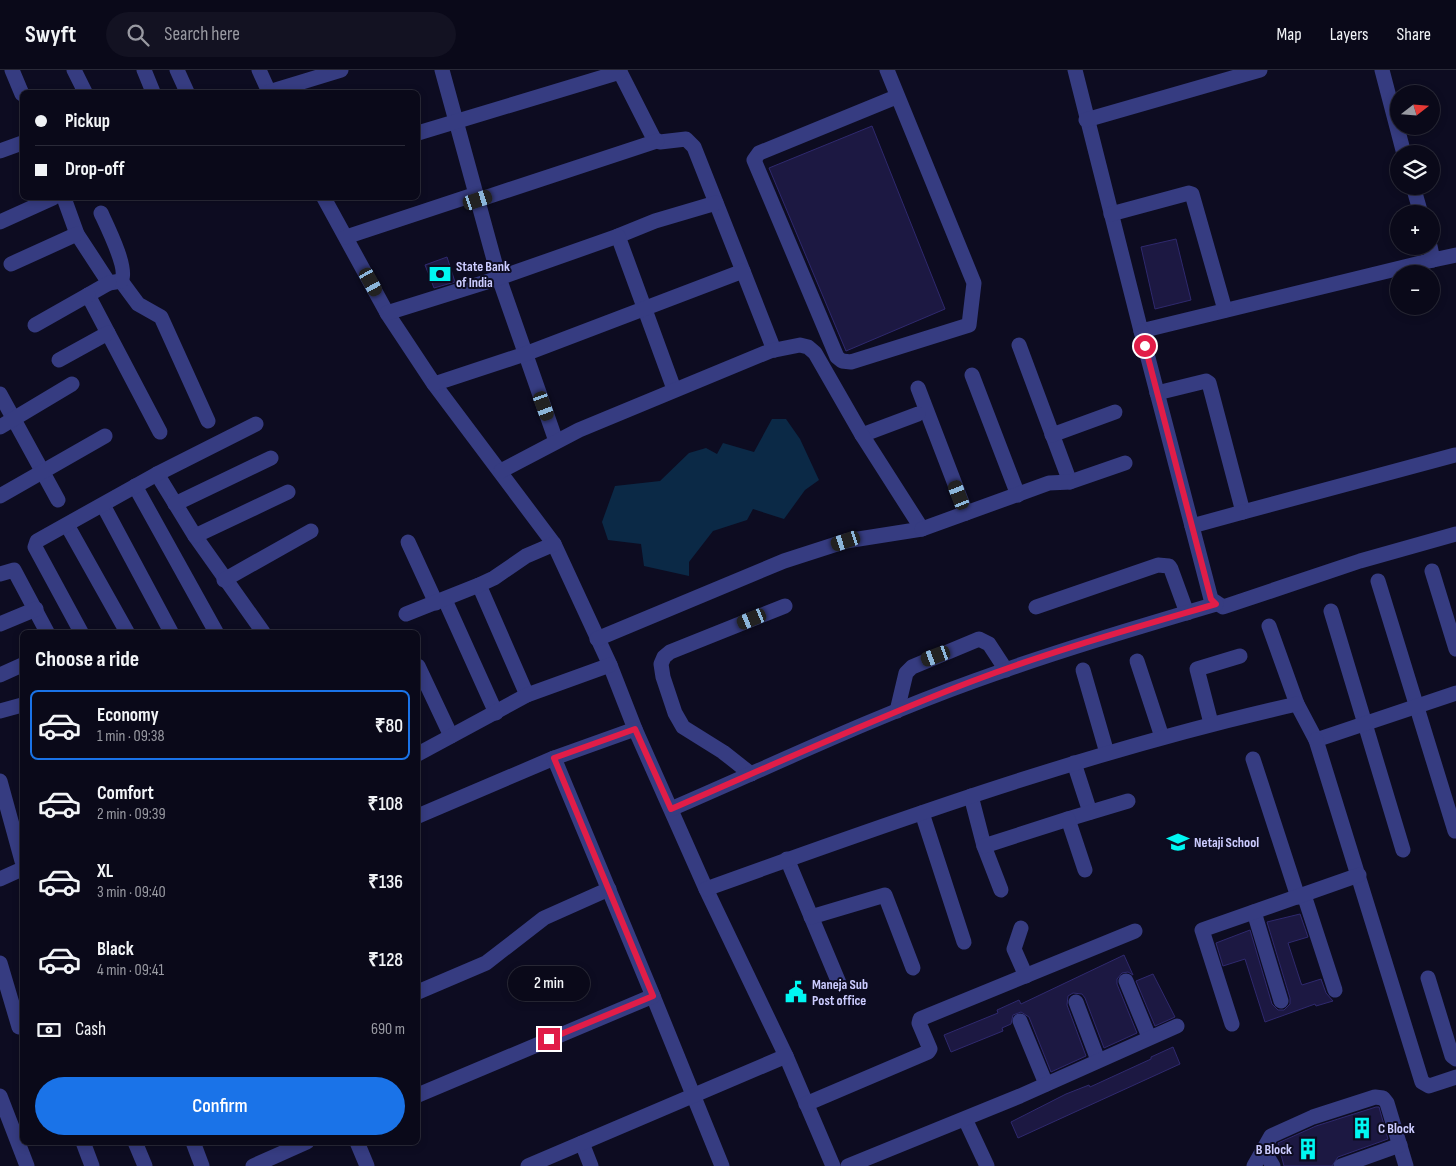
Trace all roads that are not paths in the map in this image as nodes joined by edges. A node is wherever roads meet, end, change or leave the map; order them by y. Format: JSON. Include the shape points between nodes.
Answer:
{"nodes":[{"id":1,"x":12,"y":70,"type":"edge"},
{"id":2,"x":74,"y":70,"type":"edge"},
{"id":3,"x":144,"y":70,"type":"edge"},
{"id":4,"x":177,"y":70,"type":"edge"},
{"id":5,"x":259,"y":70,"type":"edge"},
{"id":6,"x":341,"y":70,"type":"edge"},
{"id":7,"x":442,"y":70,"type":"edge"},
{"id":8,"x":887,"y":70,"type":"edge"},
{"id":9,"x":1075,"y":70,"type":"edge"},
{"id":10,"x":1260,"y":70,"type":"edge"},
{"id":11,"x":1382,"y":70,"type":"edge"},
{"id":12,"x":619,"y":71,"type":"edge"},
{"id":13,"x":20,"y":90,"type":"edge"},
{"id":14,"x":84,"y":90,"type":"edge"},
{"id":15,"x":152,"y":90,"type":"edge"},
{"id":16,"x":186,"y":90,"type":"edge"},
{"id":17,"x":268,"y":90,"type":"edge"},
{"id":18,"x":276,"y":90,"type":"edge"},
{"id":19,"x":896,"y":97,"type":"junction"},
{"id":20,"x":1086,"y":120,"type":"junction"},
{"id":21,"x":457,"y":123,"type":"junction"},
{"id":22,"x":420,"y":132,"type":"edge"},
{"id":23,"x":657,"y":141,"type":"junction"},
{"id":24,"x":20,"y":144,"type":"edge"},
{"id":25,"x":1402,"y":145,"type":"edge"},
{"id":26,"x":0,"y":151,"type":"edge"},
{"id":27,"x":477,"y":197,"type":"junction"},
{"id":28,"x":49,"y":200,"type":"edge"},
{"id":29,"x":65,"y":200,"type":"edge"},
{"id":30,"x":325,"y":200,"type":"edge"},
{"id":31,"x":716,"y":203,"type":"junction"},
{"id":32,"x":101,"y":213,"type":"dead end"},
{"id":33,"x":1111,"y":214,"type":"junction"},
{"id":34,"x":0,"y":222,"type":"edge"},
{"id":35,"x":77,"y":234,"type":"junction"},
{"id":36,"x":618,"y":236,"type":"junction"},
{"id":37,"x":346,"y":237,"type":"junction"},
{"id":38,"x":1440,"y":254,"type":"edge"},
{"id":39,"x":1424,"y":255,"type":"edge"},
{"id":40,"x":1456,"y":255,"type":"edge"},
{"id":41,"x":11,"y":264,"type":"dead end"},
{"id":42,"x":744,"y":271,"type":"junction"},
{"id":43,"x":499,"y":278,"type":"junction"},
{"id":44,"x":115,"y":282,"type":"junction"},
{"id":45,"x":88,"y":295,"type":"junction"},
{"id":46,"x":644,"y":309,"type":"junction"},
{"id":47,"x":1225,"y":310,"type":"junction"},
{"id":48,"x":387,"y":313,"type":"junction"},
{"id":49,"x":34,"y":325,"type":"dead end"},
{"id":50,"x":1141,"y":331,"type":"junction"},
{"id":51,"x":108,"y":333,"type":"junction"},
{"id":52,"x":1019,"y":345,"type":"dead end"},
{"id":53,"x":774,"y":350,"type":"junction"},
{"id":54,"x":525,"y":354,"type":"junction"},
{"id":55,"x":59,"y":360,"type":"dead end"},
{"id":56,"x":972,"y":375,"type":"dead end"},
{"id":57,"x":72,"y":384,"type":"dead end"},
{"id":58,"x":434,"y":384,"type":"junction"},
{"id":59,"x":918,"y":388,"type":"dead end"},
{"id":60,"x":674,"y":389,"type":"junction"},
{"id":61,"x":1158,"y":393,"type":"junction"},
{"id":62,"x":0,"y":394,"type":"edge"},
{"id":63,"x":1115,"y":412,"type":"dead end"},
{"id":64,"x":918,"y":414,"type":"dead end"},
{"id":65,"x":13,"y":418,"type":"junction"},
{"id":66,"x":208,"y":421,"type":"dead end"},
{"id":67,"x":256,"y":424,"type":"dead end"},
{"id":68,"x":0,"y":427,"type":"edge"},
{"id":69,"x":160,"y":432,"type":"dead end"},
{"id":70,"x":862,"y":435,"type":"junction"},
{"id":71,"x":1052,"y":435,"type":"junction"},
{"id":72,"x":105,"y":436,"type":"dead end"},
{"id":73,"x":556,"y":441,"type":"junction"},
{"id":74,"x":1455,"y":455,"type":"edge"},
{"id":75,"x":271,"y":458,"type":"dead end"},
{"id":76,"x":1125,"y":463,"type":"dead end"},
{"id":77,"x":42,"y":471,"type":"junction"},
{"id":78,"x":501,"y":471,"type":"junction"},
{"id":79,"x":157,"y":474,"type":"junction"},
{"id":80,"x":1070,"y":482,"type":"junction"},
{"id":81,"x":135,"y":486,"type":"junction"},
{"id":82,"x":288,"y":492,"type":"dead end"},
{"id":83,"x":1018,"y":495,"type":"junction"},
{"id":84,"x":0,"y":496,"type":"edge"},
{"id":85,"x":58,"y":500,"type":"dead end"},
{"id":86,"x":175,"y":504,"type":"junction"},
{"id":87,"x":103,"y":505,"type":"junction"},
{"id":88,"x":1243,"y":512,"type":"junction"},
{"id":89,"x":966,"y":513,"type":"junction"},
{"id":90,"x":67,"y":525,"type":"junction"},
{"id":91,"x":1192,"y":526,"type":"junction"},
{"id":92,"x":922,"y":529,"type":"junction"},
{"id":93,"x":311,"y":531,"type":"dead end"},
{"id":94,"x":1456,"y":534,"type":"edge"},
{"id":95,"x":195,"y":536,"type":"junction"},
{"id":96,"x":408,"y":542,"type":"dead end"},
{"id":97,"x":554,"y":544,"type":"junction"},
{"id":98,"x":1432,"y":571,"type":"dead end"},
{"id":99,"x":0,"y":574,"type":"edge"},
{"id":100,"x":224,"y":580,"type":"junction"},
{"id":101,"x":1378,"y":581,"type":"dead end"},
{"id":102,"x":478,"y":586,"type":"junction"},
{"id":103,"x":441,"y":602,"type":"junction"},
{"id":104,"x":1216,"y":604,"type":"junction"},
{"id":105,"x":785,"y":606,"type":"dead end"},
{"id":106,"x":1036,"y":607,"type":"dead end"},
{"id":107,"x":36,"y":610,"type":"junction"},
{"id":108,"x":1331,"y":611,"type":"dead end"},
{"id":109,"x":1187,"y":613,"type":"junction"},
{"id":110,"x":406,"y":614,"type":"dead end"},
{"id":111,"x":0,"y":624,"type":"edge"},
{"id":112,"x":1269,"y":626,"type":"dead end"},
{"id":113,"x":46,"y":630,"type":"edge"},
{"id":114,"x":80,"y":630,"type":"edge"},
{"id":115,"x":126,"y":630,"type":"edge"},
{"id":116,"x":170,"y":630,"type":"edge"},
{"id":117,"x":215,"y":630,"type":"edge"},
{"id":118,"x":262,"y":630,"type":"edge"},
{"id":119,"x":597,"y":639,"type":"junction"},
{"id":120,"x":1456,"y":650,"type":"edge"},
{"id":121,"x":1240,"y":656,"type":"dead end"},
{"id":122,"x":1136,"y":661,"type":"dead end"},
{"id":123,"x":610,"y":665,"type":"junction"},
{"id":124,"x":20,"y":667,"type":"edge"},
{"id":125,"x":420,"y":670,"type":"edge"},
{"id":126,"x":1006,"y":670,"type":"junction"},
{"id":127,"x":1082,"y":670,"type":"dead end"},
{"id":128,"x":0,"y":675,"type":"edge"},
{"id":129,"x":1456,"y":693,"type":"edge"},
{"id":130,"x":527,"y":695,"type":"junction"},
{"id":131,"x":1297,"y":704,"type":"junction"},
{"id":132,"x":20,"y":706,"type":"edge"},
{"id":133,"x":1417,"y":706,"type":"junction"},
{"id":134,"x":0,"y":711,"type":"edge"},
{"id":135,"x":897,"y":711,"type":"junction"},
{"id":136,"x":496,"y":713,"type":"junction"},
{"id":137,"x":1211,"y":723,"type":"junction"},
{"id":138,"x":1366,"y":724,"type":"junction"},
{"id":139,"x":635,"y":729,"type":"junction"},
{"id":140,"x":451,"y":736,"type":"junction"},
{"id":141,"x":1162,"y":737,"type":"junction"},
{"id":142,"x":1316,"y":740,"type":"junction"},
{"id":143,"x":420,"y":753,"type":"edge"},
{"id":144,"x":1107,"y":753,"type":"junction"},
{"id":145,"x":554,"y":758,"type":"junction"},
{"id":146,"x":1254,"y":759,"type":"dead end"},
{"id":147,"x":1074,"y":763,"type":"junction"},
{"id":148,"x":751,"y":774,"type":"junction"},
{"id":149,"x":0,"y":781,"type":"edge"},
{"id":150,"x":971,"y":796,"type":"junction"},
{"id":151,"x":1128,"y":801,"type":"dead end"},
{"id":152,"x":671,"y":809,"type":"junction"},
{"id":153,"x":1090,"y":812,"type":"junction"},
{"id":154,"x":922,"y":813,"type":"junction"},
{"id":155,"x":420,"y":815,"type":"edge"},
{"id":156,"x":1068,"y":819,"type":"junction"},
{"id":157,"x":1455,"y":831,"type":"edge"},
{"id":158,"x":984,"y":846,"type":"junction"},
{"id":159,"x":1403,"y":850,"type":"dead end"},
{"id":160,"x":20,"y":854,"type":"edge"},
{"id":161,"x":787,"y":859,"type":"junction"},
{"id":162,"x":20,"y":870,"type":"edge"},
{"id":163,"x":1085,"y":870,"type":"dead end"},
{"id":164,"x":1359,"y":875,"type":"junction"},
{"id":165,"x":0,"y":879,"type":"edge"},
{"id":166,"x":609,"y":889,"type":"junction"},
{"id":167,"x":706,"y":889,"type":"junction"},
{"id":168,"x":1001,"y":890,"type":"dead end"},
{"id":169,"x":1301,"y":896,"type":"junction"},
{"id":170,"x":1254,"y":912,"type":"junction"},
{"id":171,"x":811,"y":917,"type":"junction"},
{"id":172,"x":1022,"y":928,"type":"dead end"},
{"id":173,"x":1135,"y":931,"type":"dead end"},
{"id":174,"x":964,"y":942,"type":"dead end"},
{"id":175,"x":0,"y":963,"type":"edge"},
{"id":176,"x":913,"y":968,"type":"dead end"},
{"id":177,"x":1026,"y":976,"type":"junction"},
{"id":178,"x":1428,"y":978,"type":"dead end"},
{"id":179,"x":1126,"y":981,"type":"dead end"},
{"id":180,"x":838,"y":983,"type":"dead end"},
{"id":181,"x":1335,"y":990,"type":"dead end"},
{"id":182,"x":420,"y":991,"type":"edge"},
{"id":183,"x":653,"y":996,"type":"junction"},
{"id":184,"x":1281,"y":1001,"type":"dead end"},
{"id":185,"x":1076,"y":1002,"type":"dead end"},
{"id":186,"x":1020,"y":1022,"type":"dead end"},
{"id":187,"x":1232,"y":1024,"type":"dead end"},
{"id":188,"x":1178,"y":1026,"type":"dead end"},
{"id":189,"x":19,"y":1027,"type":"dead end"},
{"id":190,"x":1148,"y":1037,"type":"junction"},
{"id":191,"x":786,"y":1056,"type":"junction"},
{"id":192,"x":1456,"y":1059,"type":"edge"},
{"id":193,"x":1098,"y":1060,"type":"junction"},
{"id":194,"x":1456,"y":1077,"type":"edge"},
{"id":195,"x":1046,"y":1084,"type":"junction"},
{"id":196,"x":420,"y":1094,"type":"edge"},
{"id":197,"x":0,"y":1096,"type":"edge"},
{"id":198,"x":694,"y":1097,"type":"junction"},
{"id":199,"x":806,"y":1104,"type":"junction"},
{"id":200,"x":965,"y":1118,"type":"junction"},
{"id":201,"x":582,"y":1143,"type":"junction"},
{"id":202,"x":86,"y":1145,"type":"edge"},
{"id":203,"x":136,"y":1145,"type":"edge"},
{"id":204,"x":194,"y":1145,"type":"edge"},
{"id":205,"x":301,"y":1145,"type":"edge"},
{"id":206,"x":358,"y":1145,"type":"edge"},
{"id":207,"x":1400,"y":1145,"type":"junction"},
{"id":208,"x":1264,"y":1151,"type":"junction"},
{"id":209,"x":27,"y":1166,"type":"edge"},
{"id":210,"x":92,"y":1166,"type":"edge"},
{"id":211,"x":145,"y":1166,"type":"edge"},
{"id":212,"x":202,"y":1166,"type":"edge"},
{"id":213,"x":253,"y":1166,"type":"edge"},
{"id":214,"x":367,"y":1166,"type":"edge"},
{"id":215,"x":528,"y":1166,"type":"edge"},
{"id":216,"x":591,"y":1166,"type":"edge"},
{"id":217,"x":722,"y":1166,"type":"edge"},
{"id":218,"x":833,"y":1166,"type":"edge"},
{"id":219,"x":848,"y":1166,"type":"edge"},
{"id":220,"x":987,"y":1166,"type":"edge"},
{"id":221,"x":1254,"y":1166,"type":"edge"},
{"id":222,"x":1273,"y":1166,"type":"edge"},
{"id":223,"x":1341,"y":1166,"type":"edge"},
{"id":224,"x":1406,"y":1166,"type":"edge"}],
"edges":[{"from":1,"to":13,"type":"street"},
{"from":2,"to":14,"type":"street"},
{"from":3,"to":15,"type":"street"},
{"from":4,"to":16,"type":"street"},
{"from":5,"to":17,"type":"street"},
{"from":6,"to":18,"type":"street"},
{"from":7,"to":21,"type":"street"},
{"from":8,"to":19,"type":"street"},
{"from":9,"to":20,"type":"street"},
{"from":10,"to":20,"type":"street"},
{"from":11,"to":25,"type":"street"},
{"from":12,"to":21,"type":"street"},
{"from":12,"to":23,"type":"street"},
{"from":19,"to":19,"type":"street","via":[[974,283],[968,325],[851,362],[842,361],[837,357],[754,160],[759,153]]},
{"from":20,"to":33,"type":"street"},
{"from":21,"to":22,"type":"street"},
{"from":21,"to":27,"type":"street"},
{"from":23,"to":27,"type":"street"},
{"from":23,"to":31,"type":"street","via":[[690,142]]},
{"from":24,"to":26,"type":"street"},
{"from":27,"to":37,"type":"street"},
{"from":27,"to":43,"type":"street"},
{"from":28,"to":34,"type":"street"},
{"from":29,"to":35,"type":"street"},
{"from":30,"to":37,"type":"street"},
{"from":31,"to":36,"type":"street"},
{"from":31,"to":42,"type":"street"},
{"from":32,"to":44,"type":"street","via":[[121,260],[124,275]]},
{"from":33,"to":47,"type":"street","via":[[1192,194]]},
{"from":33,"to":50,"type":"street"},
{"from":35,"to":41,"type":"street"},
{"from":35,"to":44,"type":"street"},
{"from":36,"to":43,"type":"street"},
{"from":36,"to":46,"type":"street"},
{"from":37,"to":48,"type":"street"},
{"from":38,"to":40,"type":"street"},
{"from":39,"to":47,"type":"street"},
{"from":42,"to":46,"type":"street"},
{"from":42,"to":53,"type":"street"},
{"from":43,"to":48,"type":"street"},
{"from":43,"to":54,"type":"street"},
{"from":44,"to":45,"type":"street"},
{"from":44,"to":66,"type":"street","via":[[138,304],[161,317]]},
{"from":45,"to":49,"type":"street"},
{"from":45,"to":51,"type":"street"},
{"from":46,"to":54,"type":"street"},
{"from":46,"to":60,"type":"street"},
{"from":47,"to":50,"type":"street"},
{"from":48,"to":58,"type":"street"},
{"from":50,"to":61,"type":"street"},
{"from":51,"to":55,"type":"street"},
{"from":51,"to":69,"type":"street"},
{"from":52,"to":71,"type":"street"},
{"from":53,"to":60,"type":"street"},
{"from":53,"to":70,"type":"street","via":[[800,345],[815,352]]},
{"from":54,"to":58,"type":"street"},
{"from":54,"to":73,"type":"street"},
{"from":56,"to":83,"type":"street"},
{"from":57,"to":65,"type":"street"},
{"from":58,"to":78,"type":"street"},
{"from":59,"to":89,"type":"street"},
{"from":60,"to":73,"type":"street"},
{"from":61,"to":88,"type":"street","via":[[1206,381],[1209,383]]},
{"from":61,"to":91,"type":"street"},
{"from":62,"to":65,"type":"street"},
{"from":63,"to":71,"type":"street"},
{"from":64,"to":70,"type":"street"},
{"from":65,"to":68,"type":"street"},
{"from":65,"to":77,"type":"street"},
{"from":67,"to":79,"type":"street"},
{"from":70,"to":92,"type":"street"},
{"from":71,"to":80,"type":"street"},
{"from":72,"to":77,"type":"street"},
{"from":73,"to":78,"type":"street"},
{"from":74,"to":88,"type":"street"},
{"from":75,"to":86,"type":"street"},
{"from":76,"to":80,"type":"street"},
{"from":77,"to":84,"type":"street"},
{"from":77,"to":85,"type":"street"},
{"from":78,"to":97,"type":"street"},
{"from":79,"to":81,"type":"street"},
{"from":79,"to":86,"type":"street"},
{"from":80,"to":83,"type":"street","via":[[1049,482]]},
{"from":81,"to":87,"type":"street"},
{"from":81,"to":117,"type":"street"},
{"from":82,"to":95,"type":"street"},
{"from":83,"to":89,"type":"street"},
{"from":86,"to":95,"type":"street"},
{"from":87,"to":90,"type":"street"},
{"from":87,"to":116,"type":"street"},
{"from":88,"to":91,"type":"street"},
{"from":89,"to":92,"type":"street"},
{"from":90,"to":114,"type":"street","via":[[37,541],[36,547]]},
{"from":90,"to":115,"type":"street"},
{"from":91,"to":104,"type":"street","via":[[1211,599]]},
{"from":92,"to":119,"type":"street","via":[[846,541],[784,561]]},
{"from":93,"to":100,"type":"street"},
{"from":94,"to":104,"type":"street","via":[[1360,561],[1223,607]]},
{"from":95,"to":100,"type":"street"},
{"from":96,"to":103,"type":"street"},
{"from":97,"to":102,"type":"street","via":[[526,556]]},
{"from":97,"to":119,"type":"street"},
{"from":98,"to":120,"type":"street"},
{"from":99,"to":107,"type":"street","via":[[14,570]]},
{"from":100,"to":118,"type":"street"},
{"from":101,"to":133,"type":"street"},
{"from":102,"to":103,"type":"street"},
{"from":102,"to":130,"type":"street"},
{"from":103,"to":110,"type":"street"},
{"from":103,"to":136,"type":"street"},
{"from":104,"to":109,"type":"street"},
{"from":105,"to":148,"type":"street","via":[[670,652],[661,664],[675,713],[683,727]]},
{"from":106,"to":109,"type":"street","via":[[1164,564],[1172,570]]},
{"from":107,"to":111,"type":"street"},
{"from":107,"to":113,"type":"street"},
{"from":108,"to":138,"type":"street"},
{"from":109,"to":126,"type":"street"},
{"from":112,"to":131,"type":"street"},
{"from":119,"to":123,"type":"street"},
{"from":121,"to":137,"type":"street","via":[[1197,669]]},
{"from":122,"to":141,"type":"street"},
{"from":123,"to":130,"type":"street"},
{"from":123,"to":139,"type":"street"},
{"from":124,"to":128,"type":"street"},
{"from":125,"to":140,"type":"street"},
{"from":126,"to":135,"type":"street"},
{"from":126,"to":135,"type":"street","via":[[989,644],[979,639],[921,661],[906,673]]},
{"from":127,"to":144,"type":"street"},
{"from":129,"to":133,"type":"street"},
{"from":130,"to":136,"type":"street"},
{"from":131,"to":137,"type":"street"},
{"from":131,"to":142,"type":"street"},
{"from":132,"to":134,"type":"street"},
{"from":133,"to":138,"type":"street"},
{"from":133,"to":157,"type":"street"},
{"from":135,"to":148,"type":"street"},
{"from":136,"to":140,"type":"street"},
{"from":137,"to":141,"type":"street"},
{"from":138,"to":142,"type":"street"},
{"from":138,"to":159,"type":"street"},
{"from":139,"to":145,"type":"street"},
{"from":139,"to":152,"type":"street"},
{"from":140,"to":143,"type":"street"},
{"from":141,"to":144,"type":"street"},
{"from":142,"to":164,"type":"street"},
{"from":144,"to":147,"type":"street"},
{"from":145,"to":155,"type":"street"},
{"from":145,"to":166,"type":"street"},
{"from":146,"to":169,"type":"street"},
{"from":147,"to":150,"type":"street"},
{"from":147,"to":153,"type":"street"},
{"from":148,"to":152,"type":"street"},
{"from":149,"to":160,"type":"street"},
{"from":150,"to":154,"type":"street"},
{"from":150,"to":158,"type":"street"},
{"from":151,"to":153,"type":"street"},
{"from":152,"to":167,"type":"street"},
{"from":153,"to":156,"type":"street"},
{"from":154,"to":161,"type":"street"},
{"from":154,"to":174,"type":"street"},
{"from":156,"to":158,"type":"street"},
{"from":156,"to":163,"type":"street"},
{"from":158,"to":168,"type":"street"},
{"from":161,"to":167,"type":"street"},
{"from":161,"to":171,"type":"street"},
{"from":162,"to":165,"type":"street"},
{"from":164,"to":169,"type":"street"},
{"from":164,"to":194,"type":"street","via":[[1422,1082],[1429,1086]]},
{"from":166,"to":182,"type":"street","via":[[544,918],[486,963]]},
{"from":166,"to":183,"type":"street"},
{"from":167,"to":191,"type":"street"},
{"from":169,"to":170,"type":"street"},
{"from":169,"to":181,"type":"street"},
{"from":170,"to":184,"type":"street"},
{"from":170,"to":187,"type":"street","via":[[1202,930]]},
{"from":171,"to":176,"type":"street","via":[[885,895]]},
{"from":171,"to":180,"type":"street"},
{"from":172,"to":177,"type":"street","via":[[1014,949]]},
{"from":173,"to":177,"type":"street"},
{"from":175,"to":189,"type":"street"},
{"from":177,"to":199,"type":"street","via":[[920,1019],[930,1048],[928,1052]]},
{"from":178,"to":192,"type":"street","via":[[1452,1056]]},
{"from":179,"to":190,"type":"street"},
{"from":183,"to":196,"type":"street"},
{"from":183,"to":198,"type":"street"},
{"from":185,"to":193,"type":"street"},
{"from":186,"to":195,"type":"street"},
{"from":188,"to":190,"type":"street"},
{"from":190,"to":193,"type":"street"},
{"from":191,"to":198,"type":"street"},
{"from":191,"to":199,"type":"street"},
{"from":193,"to":195,"type":"street"},
{"from":195,"to":200,"type":"street"},
{"from":197,"to":209,"type":"street"},
{"from":198,"to":201,"type":"street"},
{"from":198,"to":217,"type":"street"},
{"from":199,"to":218,"type":"street"},
{"from":200,"to":219,"type":"street"},
{"from":200,"to":220,"type":"street"},
{"from":201,"to":215,"type":"street"},
{"from":201,"to":216,"type":"street"},
{"from":202,"to":210,"type":"street"},
{"from":203,"to":211,"type":"street"},
{"from":204,"to":212,"type":"street"},
{"from":205,"to":213,"type":"street"},
{"from":206,"to":214,"type":"street"},
{"from":207,"to":208,"type":"street","via":[[1387,1102],[1375,1097],[1313,1117],[1270,1136]]},
{"from":207,"to":223,"type":"street"},
{"from":207,"to":224,"type":"street"},
{"from":208,"to":221,"type":"street"},
{"from":208,"to":222,"type":"street"}]}
